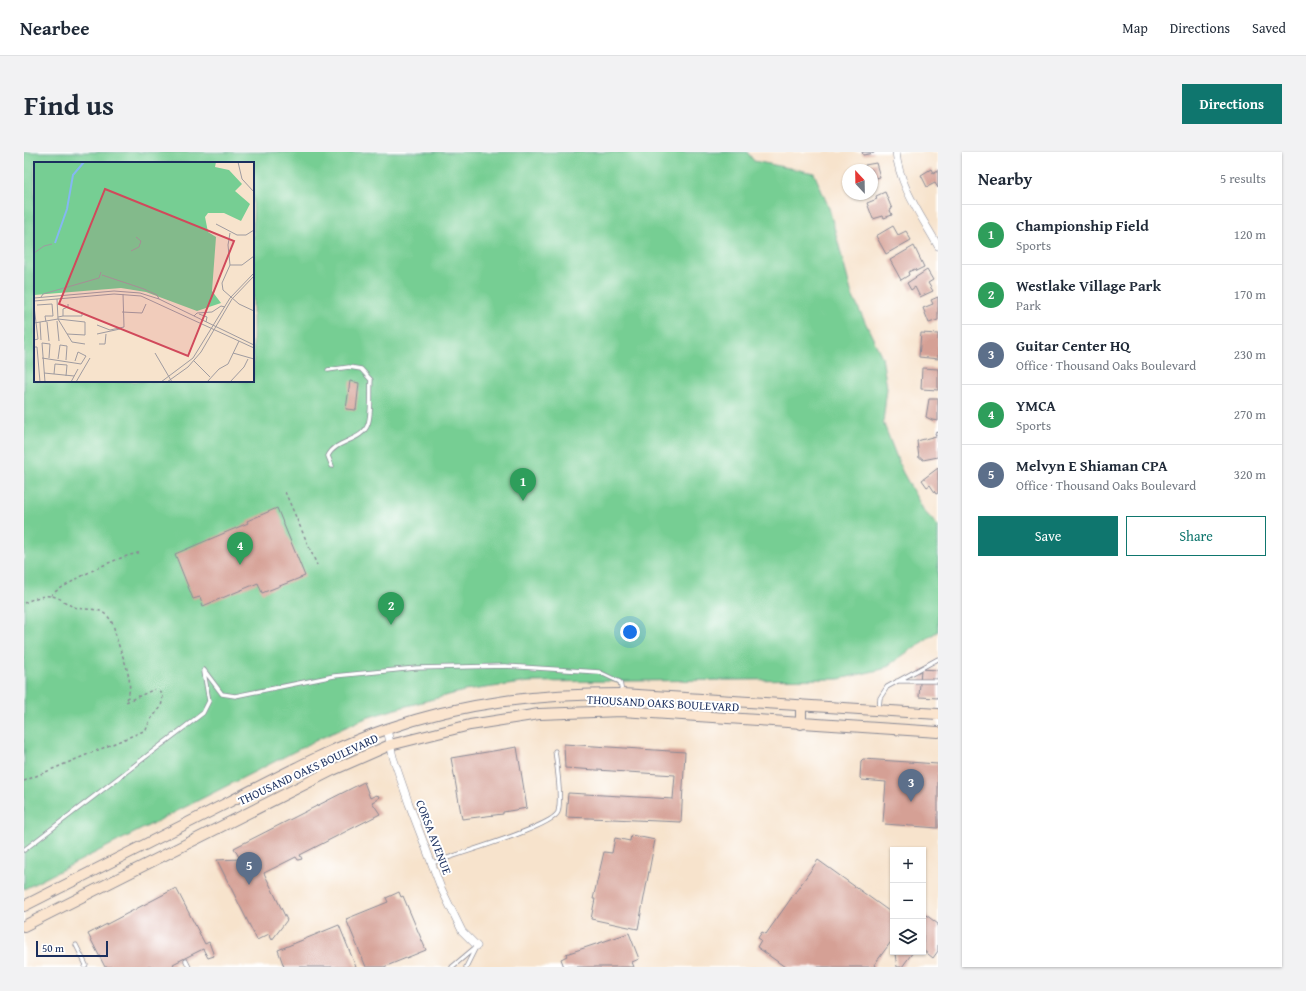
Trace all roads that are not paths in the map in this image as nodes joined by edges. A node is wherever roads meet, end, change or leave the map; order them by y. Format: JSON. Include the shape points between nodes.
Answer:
{"nodes":[{"id":1,"x":896,"y":152,"type":"edge"},
{"id":2,"x":938,"y":246,"type":"edge"},
{"id":3,"x":328,"y":370,"type":"dead end"},
{"id":4,"x":332,"y":466,"type":"dead end"},
{"id":5,"x":938,"y":659,"type":"edge"},
{"id":6,"x":896,"y":681,"type":"junction"},
{"id":7,"x":938,"y":681,"type":"edge"},
{"id":8,"x":622,"y":694,"type":"junction"},
{"id":9,"x":801,"y":705,"type":"junction"},
{"id":10,"x":879,"y":710,"type":"junction"},
{"id":11,"x":622,"y":711,"type":"junction"},
{"id":12,"x":938,"y":714,"type":"edge"},
{"id":13,"x":801,"y":724,"type":"junction"},
{"id":14,"x":386,"y":729,"type":"junction"},
{"id":15,"x":938,"y":732,"type":"edge"},
{"id":16,"x":390,"y":745,"type":"junction"},
{"id":17,"x":555,"y":750,"type":"dead end"},
{"id":18,"x":24,"y":850,"type":"edge"},
{"id":19,"x":432,"y":863,"type":"junction"},
{"id":20,"x":24,"y":906,"type":"edge"},
{"id":21,"x":24,"y":926,"type":"edge"},
{"id":22,"x":76,"y":945,"type":"dead end"},
{"id":23,"x":476,"y":946,"type":"junction"},
{"id":24,"x":186,"y":961,"type":"dead end"},
{"id":25,"x":85,"y":967,"type":"edge"},
{"id":26,"x":189,"y":967,"type":"edge"},
{"id":27,"x":452,"y":967,"type":"edge"},
{"id":28,"x":466,"y":967,"type":"edge"}],
"edges":[{"from":1,"to":2,"type":"street","via":[[908,193]]},
{"from":3,"to":4,"type":"lane","via":[[349,367],[361,369],[371,380],[369,423],[362,434],[331,451],[328,456]]},
{"from":5,"to":6,"type":"lane"},
{"from":6,"to":7,"type":"lane"},
{"from":6,"to":10,"type":"lane","via":[[883,691]]},
{"from":8,"to":9,"type":"main road","name":"THOUSAND OAKS BOULEVARD"},
{"from":8,"to":11,"type":"main road"},
{"from":8,"to":14,"type":"main road","name":"THOUSAND OAKS BOULEVARD","via":[[570,694],[493,702]]},
{"from":8,"to":18,"type":"lane","via":[[620,682],[599,672],[505,666],[416,668],[334,676],[227,696],[217,689],[204,670],[209,701],[203,713]]},
{"from":9,"to":10,"type":"main road","name":"THOUSAND OAKS BOULEVARD"},
{"from":9,"to":13,"type":"main road"},
{"from":10,"to":12,"type":"main road","name":"THOUSAND OAKS BOULEVARD"},
{"from":11,"to":13,"type":"main road","name":"THOUSAND OAKS BOULEVARD"},
{"from":11,"to":16,"type":"main road","name":"THOUSAND OAKS BOULEVARD","via":[[541,714],[503,719],[436,732]]},
{"from":13,"to":15,"type":"main road","name":"THOUSAND OAKS BOULEVARD"},
{"from":14,"to":16,"type":"street","name":"CORSA AVENUE"},
{"from":14,"to":20,"type":"main road","name":"THOUSAND OAKS BOULEVARD","via":[[326,753]]},
{"from":16,"to":19,"type":"street","name":"CORSA AVENUE"},
{"from":16,"to":21,"type":"main road","name":"THOUSAND OAKS BOULEVARD","via":[[287,792]]},
{"from":17,"to":19,"type":"lane","via":[[559,809],[554,818],[514,836]]},
{"from":19,"to":23,"type":"street","name":"CORSA AVENUE","via":[[462,931]]},
{"from":22,"to":25,"type":"lane"},
{"from":23,"to":27,"type":"lane"},
{"from":23,"to":28,"type":"lane"},
{"from":24,"to":26,"type":"lane"}]}
